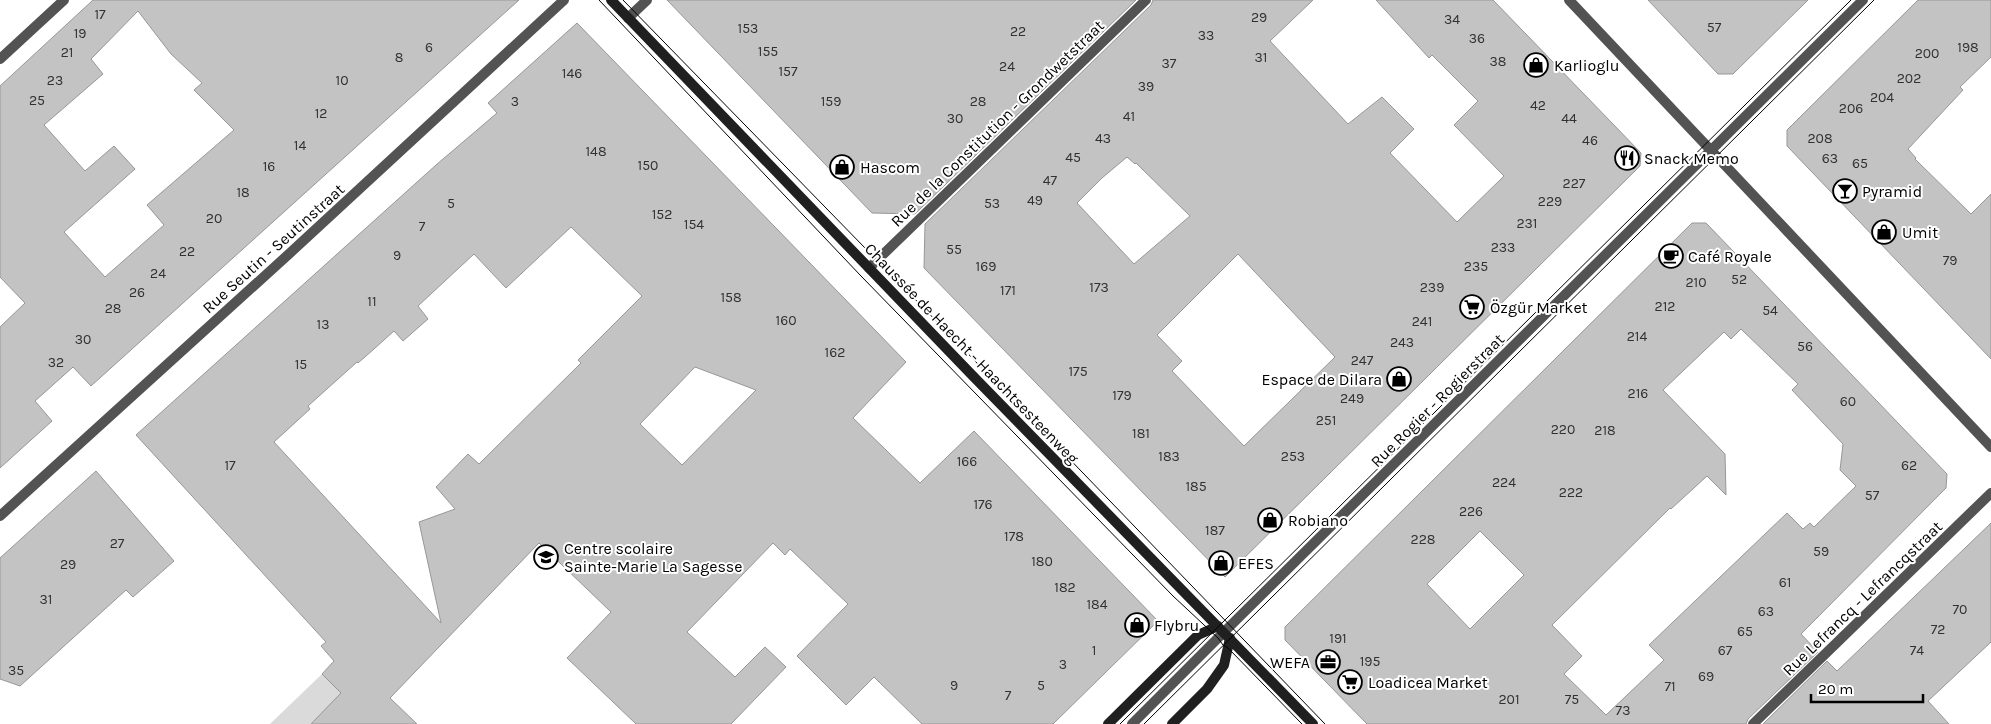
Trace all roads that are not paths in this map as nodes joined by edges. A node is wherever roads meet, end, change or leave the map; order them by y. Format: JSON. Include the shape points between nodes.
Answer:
{"nodes":[{"id":1,"x":64,"y":0,"type":"edge"},
{"id":2,"x":564,"y":0,"type":"edge"},
{"id":3,"x":611,"y":0,"type":"edge"},
{"id":4,"x":647,"y":0,"type":"edge"},
{"id":5,"x":1146,"y":0,"type":"edge"},
{"id":6,"x":1569,"y":0,"type":"edge"},
{"id":7,"x":1863,"y":0,"type":"edge"},
{"id":8,"x":628,"y":18,"type":"junction"},
{"id":9,"x":0,"y":59,"type":"edge"},
{"id":10,"x":1711,"y":149,"type":"junction"},
{"id":11,"x":869,"y":268,"type":"junction"},
{"id":12,"x":1991,"y":447,"type":"edge"},
{"id":13,"x":1991,"y":493,"type":"edge"},
{"id":14,"x":0,"y":516,"type":"edge"},
{"id":15,"x":1224,"y":632,"type":"junction"},
{"id":16,"x":1108,"y":724,"type":"edge"},
{"id":17,"x":1132,"y":724,"type":"edge"},
{"id":18,"x":1172,"y":724,"type":"edge"},
{"id":19,"x":1313,"y":724,"type":"edge"},
{"id":20,"x":1753,"y":724,"type":"edge"}],
"edges":[{"from":1,"to":9,"type":"street"},
{"from":2,"to":14,"type":"street","name":"Rue Seutin - Seutinstraat"},
{"from":3,"to":8,"type":"street","name":"Chaussée de Haecht - Haachtsesteenweg"},
{"from":4,"to":8,"type":"street"},
{"from":5,"to":11,"type":"street","name":"Rue de la Constitution - Grondwetstraat"},
{"from":6,"to":10,"type":"street"},
{"from":7,"to":10,"type":"street","name":"Rue Rogier - Rogierstraat"},
{"from":8,"to":11,"type":"street","name":"Chaussée de Haecht - Haachtsesteenweg"},
{"from":10,"to":12,"type":"street"},
{"from":10,"to":15,"type":"street","name":"Rue Rogier - Rogierstraat"},
{"from":11,"to":15,"type":"street","name":"Chaussée de Haecht - Haachtsesteenweg"},
{"from":13,"to":20,"type":"street","name":"Rue Lefrancq - Lefrancqstraat"},
{"from":15,"to":16,"type":"street","via":[[1198,634]]},
{"from":15,"to":17,"type":"street","name":"Rue Rogier - Rogierstraat"},
{"from":15,"to":18,"type":"street","via":[[1224,665],[1207,689]]},
{"from":15,"to":19,"type":"street","name":"Chaussée de Haecht - Haachtsesteenweg"}]}
